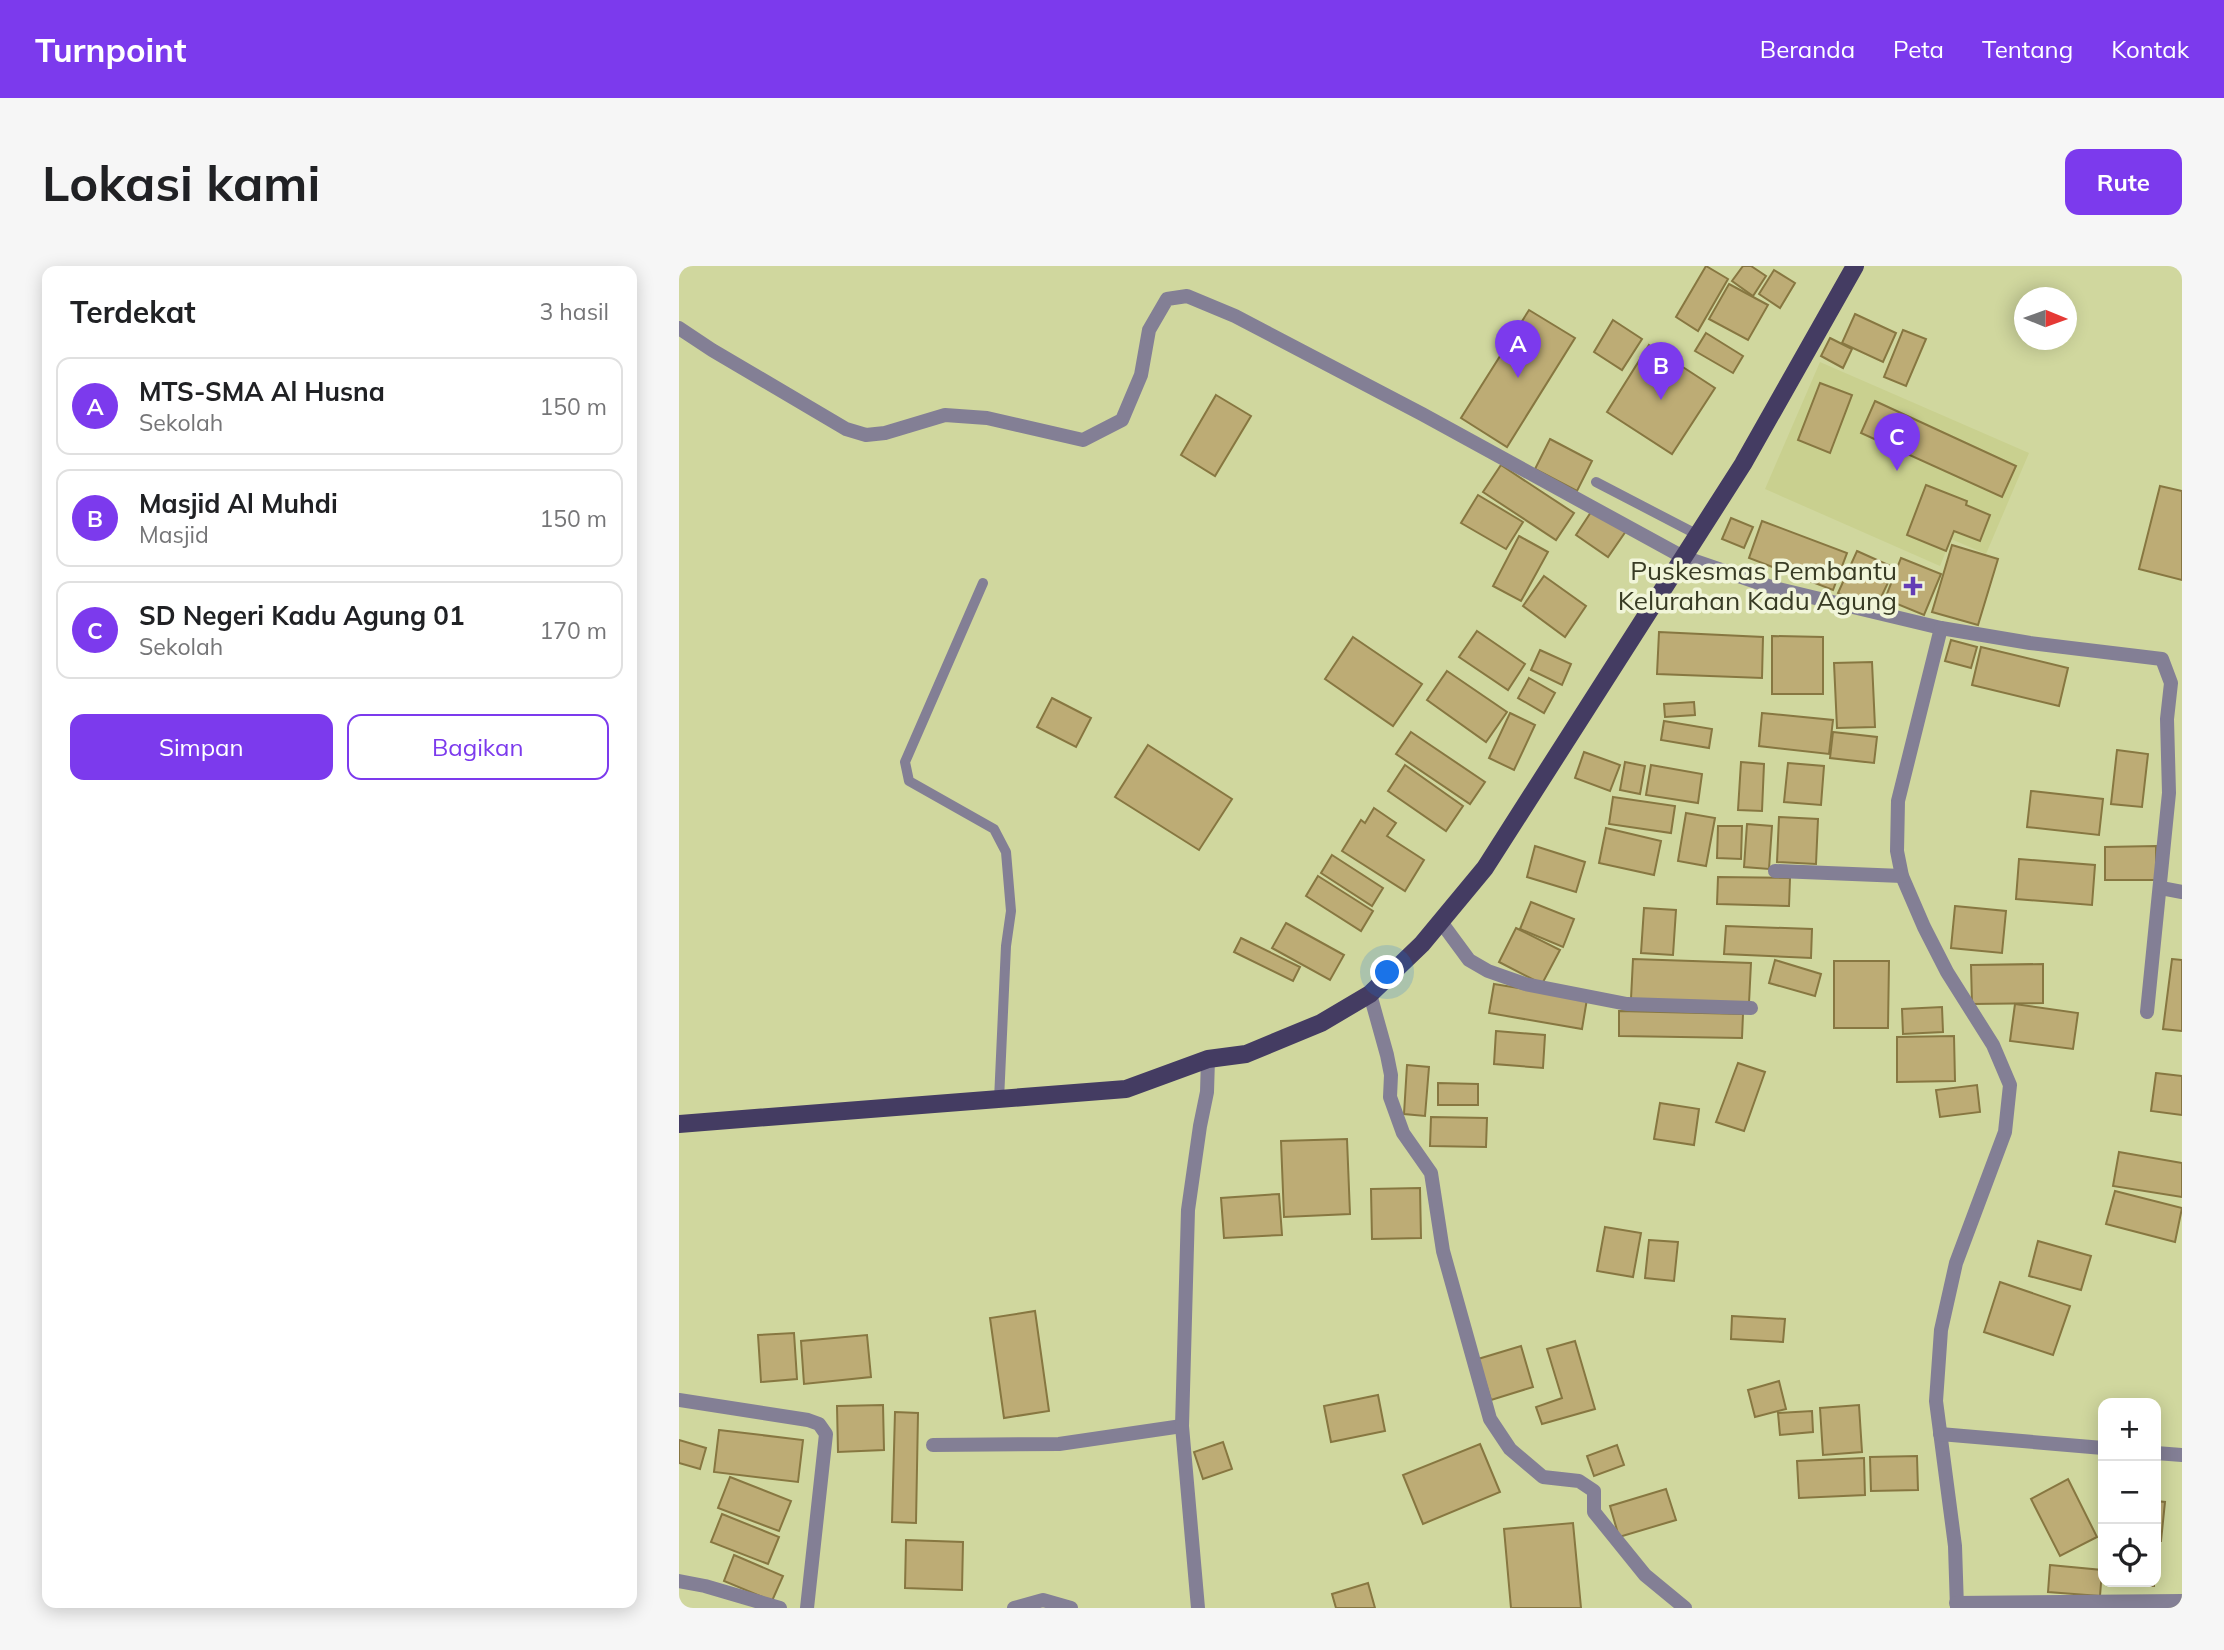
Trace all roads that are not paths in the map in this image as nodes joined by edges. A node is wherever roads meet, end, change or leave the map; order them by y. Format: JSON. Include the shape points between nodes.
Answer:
{"nodes":[{"id":1,"x":1856,"y":266,"type":"edge"},
{"id":2,"x":679,"y":328,"type":"edge"},
{"id":3,"x":1596,"y":482,"type":"dead end"},
{"id":4,"x":1698,"y":535,"type":"junction"},
{"id":5,"x":1683,"y":557,"type":"junction"},
{"id":6,"x":983,"y":583,"type":"dead end"},
{"id":7,"x":1941,"y":628,"type":"junction"},
{"id":8,"x":2175,"y":712,"type":"edge"},
{"id":9,"x":1775,"y":872,"type":"dead end"},
{"id":10,"x":1902,"y":876,"type":"junction"},
{"id":11,"x":2161,"y":888,"type":"junction"},
{"id":12,"x":2182,"y":891,"type":"edge"},
{"id":13,"x":1441,"y":922,"type":"junction"},
{"id":14,"x":1370,"y":994,"type":"junction"},
{"id":15,"x":1751,"y":1008,"type":"dead end"},
{"id":16,"x":2147,"y":1012,"type":"dead end"},
{"id":17,"x":1208,"y":1059,"type":"junction"},
{"id":18,"x":999,"y":1100,"type":"junction"},
{"id":19,"x":679,"y":1124,"type":"edge"},
{"id":20,"x":679,"y":1400,"type":"edge"},
{"id":21,"x":1182,"y":1426,"type":"junction"},
{"id":22,"x":1940,"y":1434,"type":"junction"},
{"id":23,"x":933,"y":1445,"type":"dead end"},
{"id":24,"x":2098,"y":1448,"type":"edge"},
{"id":25,"x":2161,"y":1453,"type":"edge"},
{"id":26,"x":2182,"y":1455,"type":"edge"},
{"id":27,"x":679,"y":1581,"type":"edge"},
{"id":28,"x":2182,"y":1601,"type":"edge"},
{"id":29,"x":1956,"y":1606,"type":"edge"},
{"id":30,"x":781,"y":1608,"type":"edge"},
{"id":31,"x":807,"y":1608,"type":"edge"},
{"id":32,"x":1014,"y":1608,"type":"edge"},
{"id":33,"x":1071,"y":1608,"type":"edge"},
{"id":34,"x":1198,"y":1608,"type":"edge"},
{"id":35,"x":1685,"y":1608,"type":"edge"}],
"edges":[{"from":1,"to":4,"type":"main road"},
{"from":2,"to":5,"type":"street","via":[[846,429],[866,435],[946,415],[987,418],[1083,440],[1122,420],[1141,375],[1149,330],[1167,299],[1187,296],[1293,346]]},
{"from":3,"to":4,"type":"lane"},
{"from":4,"to":5,"type":"main road"},
{"from":5,"to":7,"type":"street","via":[[1774,588]]},
{"from":5,"to":13,"type":"main road","via":[[1485,868]]},
{"from":6,"to":18,"type":"lane","via":[[905,762],[909,781],[994,829],[1006,852],[1011,911]]},
{"from":7,"to":8,"type":"street","via":[[2162,659]]},
{"from":7,"to":10,"type":"street","via":[[1898,801]]},
{"from":8,"to":11,"type":"street"},
{"from":9,"to":10,"type":"street"},
{"from":10,"to":22,"type":"street","via":[[1947,972],[1993,1045],[2010,1085],[2005,1132],[1956,1263],[1941,1330]]},
{"from":11,"to":12,"type":"street"},
{"from":11,"to":16,"type":"street"},
{"from":13,"to":14,"type":"main road"},
{"from":13,"to":15,"type":"street","via":[[1469,960],[1525,984],[1627,1004]]},
{"from":14,"to":17,"type":"main road","via":[[1321,1023],[1247,1054]]},
{"from":14,"to":35,"type":"street","via":[[1391,1075],[1390,1097],[1403,1133],[1431,1173],[1443,1251],[1490,1419],[1510,1449],[1543,1477],[1579,1481],[1594,1491],[1594,1513],[1645,1574]]},
{"from":17,"to":18,"type":"main road","via":[[1126,1089]]},
{"from":17,"to":21,"type":"street","via":[[1188,1210]]},
{"from":18,"to":19,"type":"main road"},
{"from":20,"to":31,"type":"street","via":[[808,1420],[819,1424],[826,1434]]},
{"from":21,"to":23,"type":"street","via":[[1059,1444]]},
{"from":21,"to":34,"type":"street"},
{"from":22,"to":24,"type":"street"},
{"from":22,"to":29,"type":"street","via":[[1954,1534]]},
{"from":25,"to":26,"type":"street"},
{"from":27,"to":30,"type":"street"},
{"from":28,"to":29,"type":"street"},
{"from":32,"to":33,"type":"street","via":[[1043,1600]]}]}
